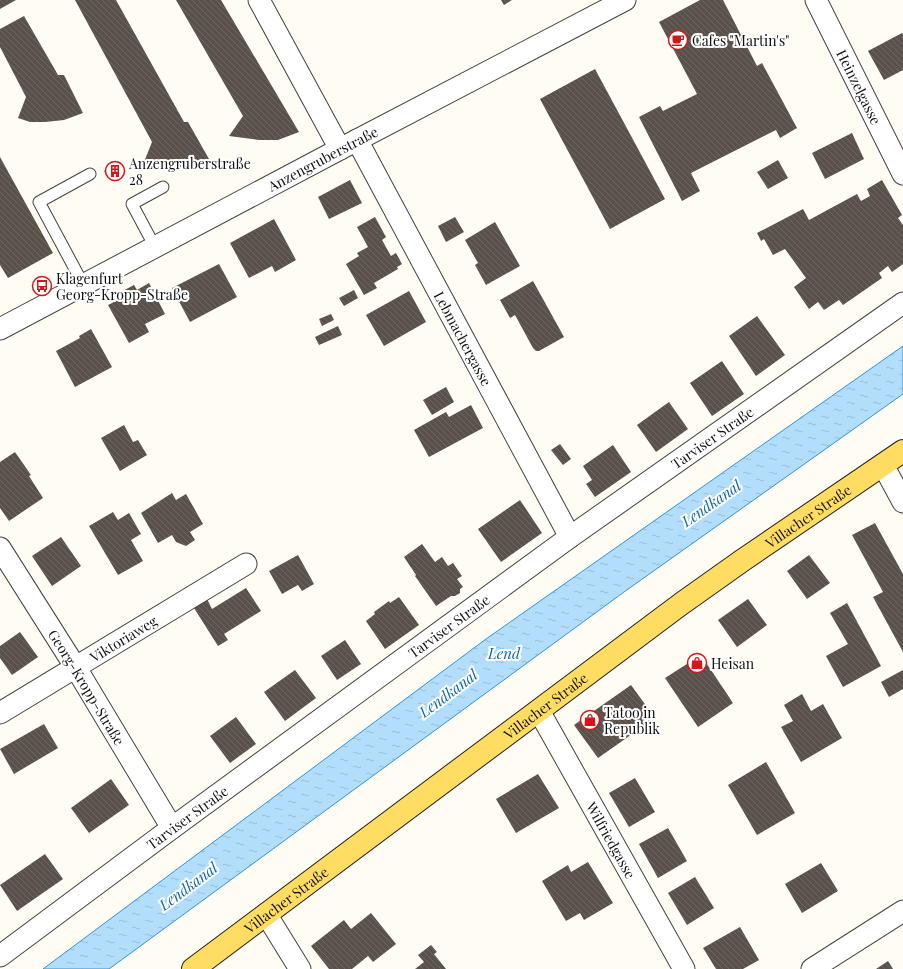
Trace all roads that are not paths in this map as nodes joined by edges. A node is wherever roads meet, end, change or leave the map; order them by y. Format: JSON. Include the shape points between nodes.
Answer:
{"nodes":[{"id":1,"x":259,"y":0,"type":"edge"},
{"id":2,"x":625,"y":0,"type":"edge"},
{"id":3,"x":816,"y":0,"type":"edge"},
{"id":4,"x":349,"y":144,"type":"junction"},
{"id":5,"x":90,"y":174,"type":"dead end"},
{"id":6,"x":903,"y":174,"type":"edge"},
{"id":7,"x":163,"y":187,"type":"dead end"},
{"id":8,"x":155,"y":247,"type":"junction"},
{"id":9,"x":83,"y":284,"type":"junction"},
{"id":10,"x":903,"y":303,"type":"edge"},
{"id":11,"x":0,"y":329,"type":"edge"},
{"id":12,"x":903,"y":451,"type":"edge"},
{"id":13,"x":883,"y":465,"type":"junction"},
{"id":14,"x":903,"y":502,"type":"edge"},
{"id":15,"x":570,"y":537,"type":"junction"},
{"id":16,"x":0,"y":548,"type":"edge"},
{"id":17,"x":246,"y":564,"type":"dead end"},
{"id":18,"x":76,"y":668,"type":"junction"},
{"id":19,"x":539,"y":711,"type":"junction"},
{"id":20,"x":0,"y":712,"type":"edge"},
{"id":21,"x":172,"y":828,"type":"junction"},
{"id":22,"x":903,"y":911,"type":"edge"},
{"id":23,"x":266,"y":914,"type":"junction"},
{"id":24,"x":0,"y":956,"type":"edge"},
{"id":25,"x":193,"y":969,"type":"edge"},
{"id":26,"x":300,"y":969,"type":"edge"},
{"id":27,"x":684,"y":969,"type":"edge"},
{"id":28,"x":812,"y":969,"type":"edge"}],
"edges":[{"from":1,"to":4,"type":"street","name":"Lebmachergasse"},
{"from":2,"to":4,"type":"street","name":"Anzengruberstraße"},
{"from":3,"to":6,"type":"street","name":"Heinzelgasse"},
{"from":4,"to":8,"type":"street","name":"Anzengruberstraße"},
{"from":4,"to":15,"type":"street","name":"Lebmachergasse"},
{"from":5,"to":9,"type":"lane","via":[[39,202]]},
{"from":7,"to":8,"type":"lane","via":[[132,204]]},
{"from":8,"to":9,"type":"street","name":"Anzengruberstraße"},
{"from":9,"to":11,"type":"street","name":"Anzengruberstraße"},
{"from":10,"to":15,"type":"street","name":"Tarviser Straße"},
{"from":12,"to":13,"type":"main road","name":"Villacher Straße"},
{"from":13,"to":14,"type":"street"},
{"from":13,"to":19,"type":"main road","name":"Villacher Straße","via":[[681,604]]},
{"from":15,"to":21,"type":"street","name":"Tarviser Straße"},
{"from":16,"to":18,"type":"street","name":"Georg-Kropp-Straße"},
{"from":17,"to":18,"type":"street","name":"Viktoriaweg"},
{"from":18,"to":20,"type":"street","name":"Viktoriaweg"},
{"from":18,"to":21,"type":"street","name":"Georg-Kropp-Straße"},
{"from":19,"to":23,"type":"main road","name":"Villacher Straße"},
{"from":19,"to":27,"type":"street","name":"Wilfriedgasse"},
{"from":21,"to":24,"type":"street","name":"Tarviser Straße"},
{"from":22,"to":28,"type":"street"},
{"from":23,"to":25,"type":"main road","name":"Villacher Straße"},
{"from":23,"to":26,"type":"street"}]}
